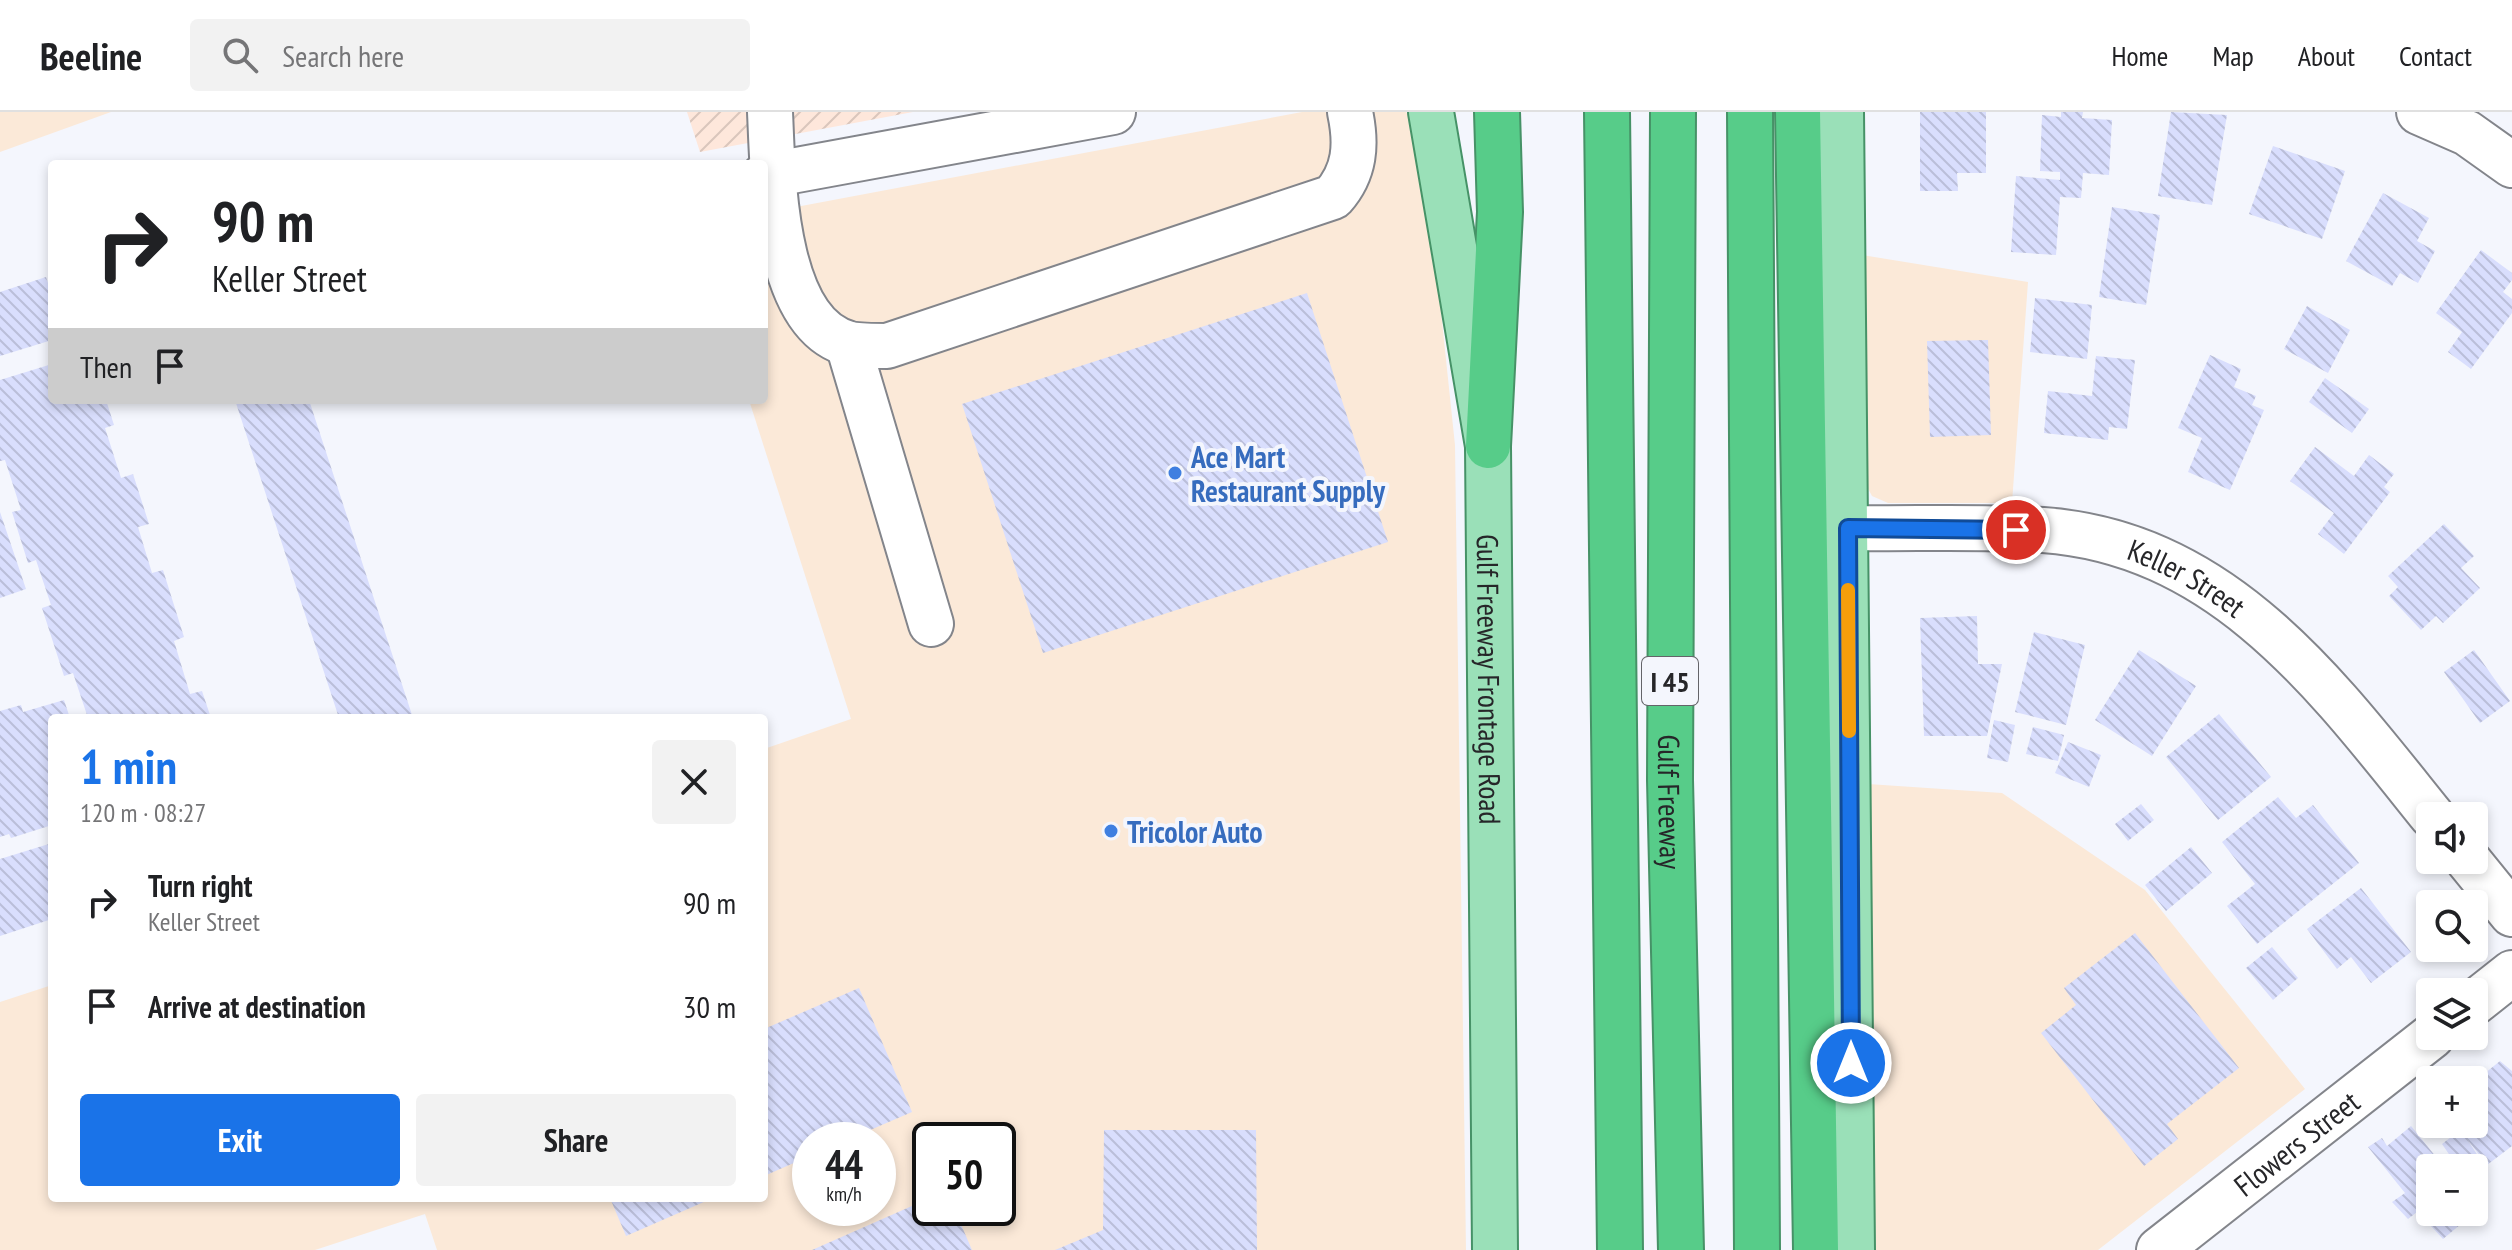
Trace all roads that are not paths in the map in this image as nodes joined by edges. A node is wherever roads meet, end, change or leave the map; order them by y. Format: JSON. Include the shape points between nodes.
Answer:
{"nodes":[{"id":1,"x":770,"y":112,"type":"edge"},
{"id":2,"x":1350,"y":112,"type":"edge"},
{"id":3,"x":1431,"y":112,"type":"edge"},
{"id":4,"x":1497,"y":112,"type":"edge"},
{"id":5,"x":1607,"y":112,"type":"edge"},
{"id":6,"x":1673,"y":112,"type":"edge"},
{"id":7,"x":1750,"y":112,"type":"edge"},
{"id":8,"x":1798,"y":112,"type":"edge"},
{"id":9,"x":1841,"y":112,"type":"edge"},
{"id":10,"x":2419,"y":112,"type":"edge"},
{"id":11,"x":1091,"y":114,"type":"edge"},
{"id":12,"x":2512,"y":165,"type":"edge"},
{"id":13,"x":769,"y":175,"type":"edge"},
{"id":14,"x":848,"y":344,"type":"junction"},
{"id":15,"x":1488,"y":446,"type":"junction"},
{"id":16,"x":1848,"y":528,"type":"junction"},
{"id":17,"x":931,"y":624,"type":"dead end"},
{"id":18,"x":2421,"y":802,"type":"edge"},
{"id":19,"x":2479,"y":874,"type":"edge"},
{"id":20,"x":2512,"y":914,"type":"edge"},
{"id":21,"x":2512,"y":973,"type":"edge"},
{"id":22,"x":2488,"y":992,"type":"edge"},
{"id":23,"x":2416,"y":1049,"type":"edge"},
{"id":24,"x":1495,"y":1250,"type":"edge"},
{"id":25,"x":1620,"y":1250,"type":"edge"},
{"id":26,"x":1681,"y":1250,"type":"edge"},
{"id":27,"x":1757,"y":1250,"type":"edge"},
{"id":28,"x":1816,"y":1250,"type":"edge"},
{"id":29,"x":1852,"y":1250,"type":"edge"},
{"id":30,"x":2159,"y":1250,"type":"edge"}],
"edges":[{"from":1,"to":13,"type":"street"},
{"from":2,"to":14,"type":"street","via":[[1352,163],[1346,182],[1333,197],[887,346]]},
{"from":3,"to":15,"type":"main road","name":"Gulf Freeway Frontage Road"},
{"from":4,"to":15,"type":"highway","via":[[1500,212]]},
{"from":5,"to":25,"type":"highway","name":"Gulf Freeway","number":"I 45"},
{"from":6,"to":26,"type":"highway","name":"Gulf Freeway","number":"I 45","via":[[1670,780]]},
{"from":7,"to":27,"type":"highway"},
{"from":8,"to":28,"type":"highway"},
{"from":9,"to":16,"type":"main road"},
{"from":10,"to":12,"type":"street","via":[[2467,133]]},
{"from":11,"to":13,"type":"street"},
{"from":13,"to":14,"type":"street","via":[[783,251],[799,299],[819,325]]},
{"from":14,"to":17,"type":"street"},
{"from":15,"to":24,"type":"main road","name":"Gulf Freeway Frontage Road"},
{"from":16,"to":18,"type":"street","name":"Keller Street","via":[[2045,530],[2116,544],[2180,568],[2259,620],[2326,685]]},
{"from":16,"to":29,"type":"main road"},
{"from":19,"to":20,"type":"street"},
{"from":21,"to":22,"type":"street"},
{"from":23,"to":30,"type":"street","name":"Flowers Street"}]}
